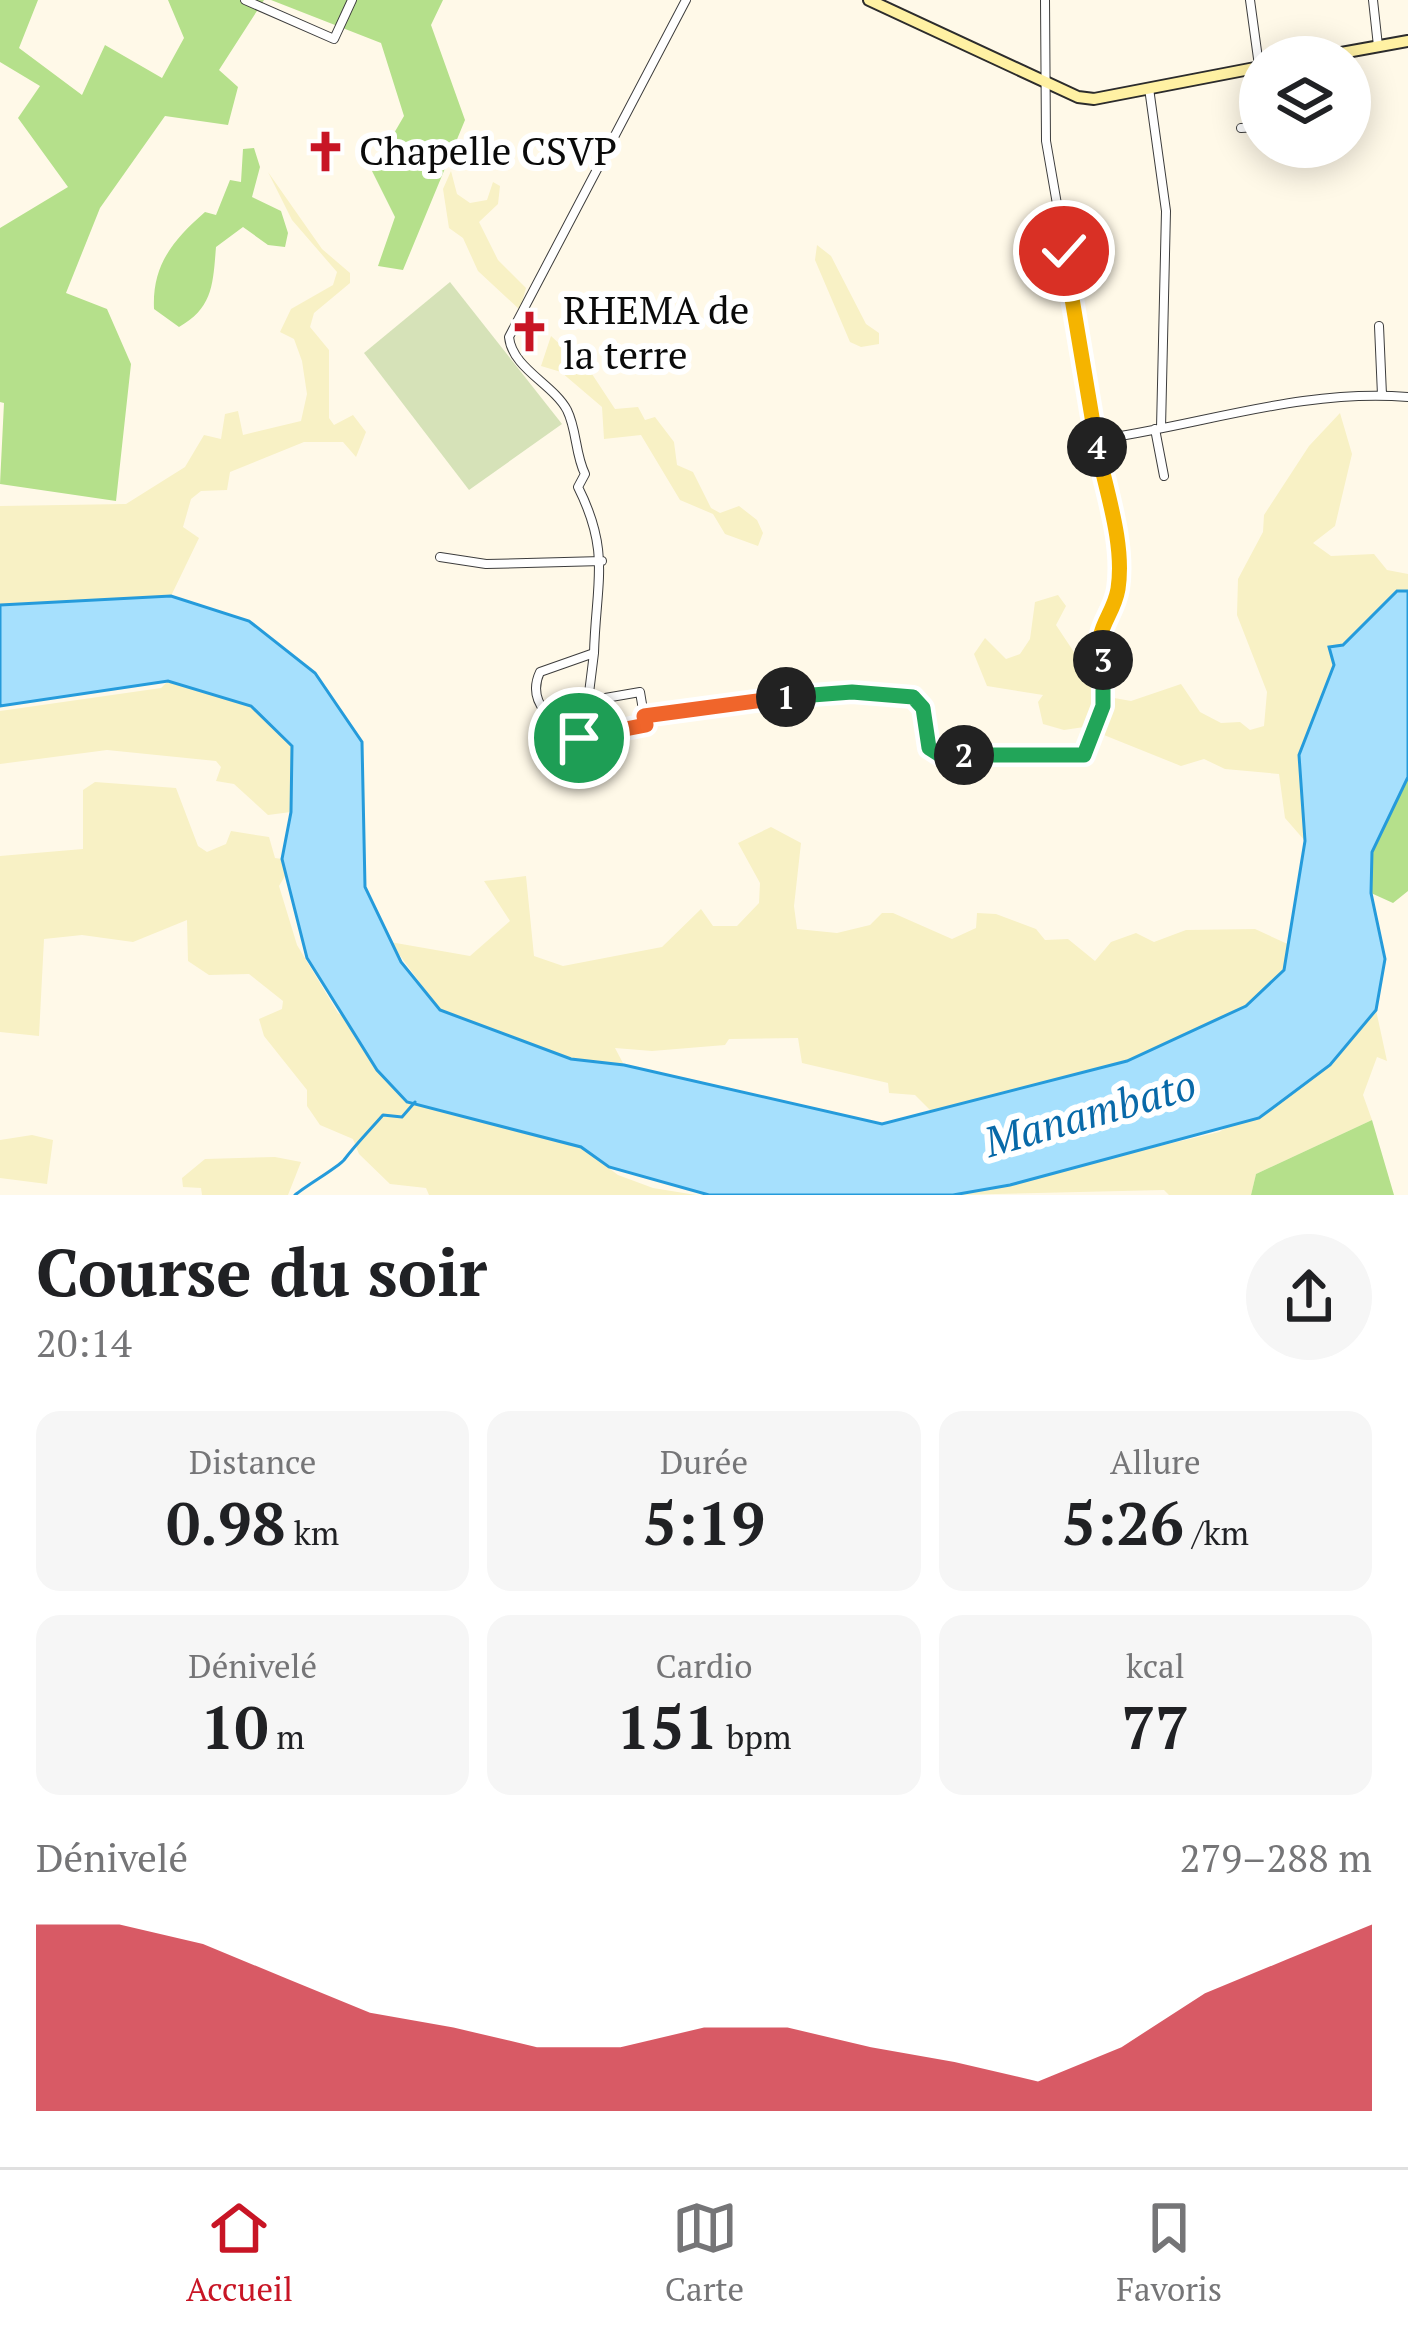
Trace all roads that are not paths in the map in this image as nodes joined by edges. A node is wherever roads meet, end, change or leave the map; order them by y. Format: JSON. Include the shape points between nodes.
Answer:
{"nodes":[{"id":1,"x":245,"y":0,"type":"edge"},
{"id":2,"x":352,"y":0,"type":"edge"},
{"id":3,"x":686,"y":0,"type":"edge"},
{"id":4,"x":869,"y":0,"type":"edge"},
{"id":5,"x":1045,"y":0,"type":"edge"},
{"id":6,"x":1250,"y":0,"type":"edge"},
{"id":7,"x":1373,"y":0,"type":"edge"},
{"id":8,"x":1255,"y":36,"type":"edge"},
{"id":9,"x":1408,"y":41,"type":"edge"},
{"id":10,"x":1378,"y":47,"type":"junction"},
{"id":11,"x":1371,"y":48,"type":"edge"},
{"id":12,"x":1239,"y":73,"type":"edge"},
{"id":13,"x":1050,"y":82,"type":"junction"},
{"id":14,"x":1149,"y":88,"type":"junction"},
{"id":15,"x":1379,"y":326,"type":"dead end"},
{"id":16,"x":1382,"y":395,"type":"junction"},
{"id":17,"x":1408,"y":397,"type":"edge"},
{"id":18,"x":1158,"y":428,"type":"junction"},
{"id":19,"x":1095,"y":440,"type":"junction"},
{"id":20,"x":1164,"y":476,"type":"dead end"},
{"id":21,"x":440,"y":557,"type":"dead end"},
{"id":22,"x":602,"y":560,"type":"junction"},
{"id":23,"x":594,"y":652,"type":"junction"},
{"id":24,"x":644,"y":716,"type":"junction"}],
"edges":[{"from":1,"to":2,"type":"street","via":[[334,39]]},
{"from":3,"to":22,"type":"street","via":[[508,338],[567,410],[585,474],[578,487],[598,528]]},
{"from":4,"to":13,"type":"main road"},
{"from":5,"to":13,"type":"street"},
{"from":6,"to":8,"type":"street"},
{"from":7,"to":10,"type":"street"},
{"from":9,"to":10,"type":"main road"},
{"from":10,"to":11,"type":"main road"},
{"from":12,"to":14,"type":"main road"},
{"from":13,"to":14,"type":"main road","via":[[1094,99]]},
{"from":13,"to":19,"type":"street","via":[[1046,141]]},
{"from":14,"to":18,"type":"street","via":[[1166,211]]},
{"from":15,"to":16,"type":"street"},
{"from":16,"to":17,"type":"street"},
{"from":16,"to":18,"type":"street"},
{"from":18,"to":19,"type":"street"},
{"from":18,"to":20,"type":"street"},
{"from":19,"to":24,"type":"street","via":[[1118,592],[1098,634],[1103,706],[1084,755],[940,755],[929,748],[923,708],[913,697],[852,692]]},
{"from":21,"to":22,"type":"street","via":[[486,564]]},
{"from":22,"to":23,"type":"street"},
{"from":23,"to":24,"type":"street","via":[[587,701],[640,692]]},
{"from":23,"to":24,"type":"street","via":[[539,672],[538,703],[579,738],[646,725]]}]}
